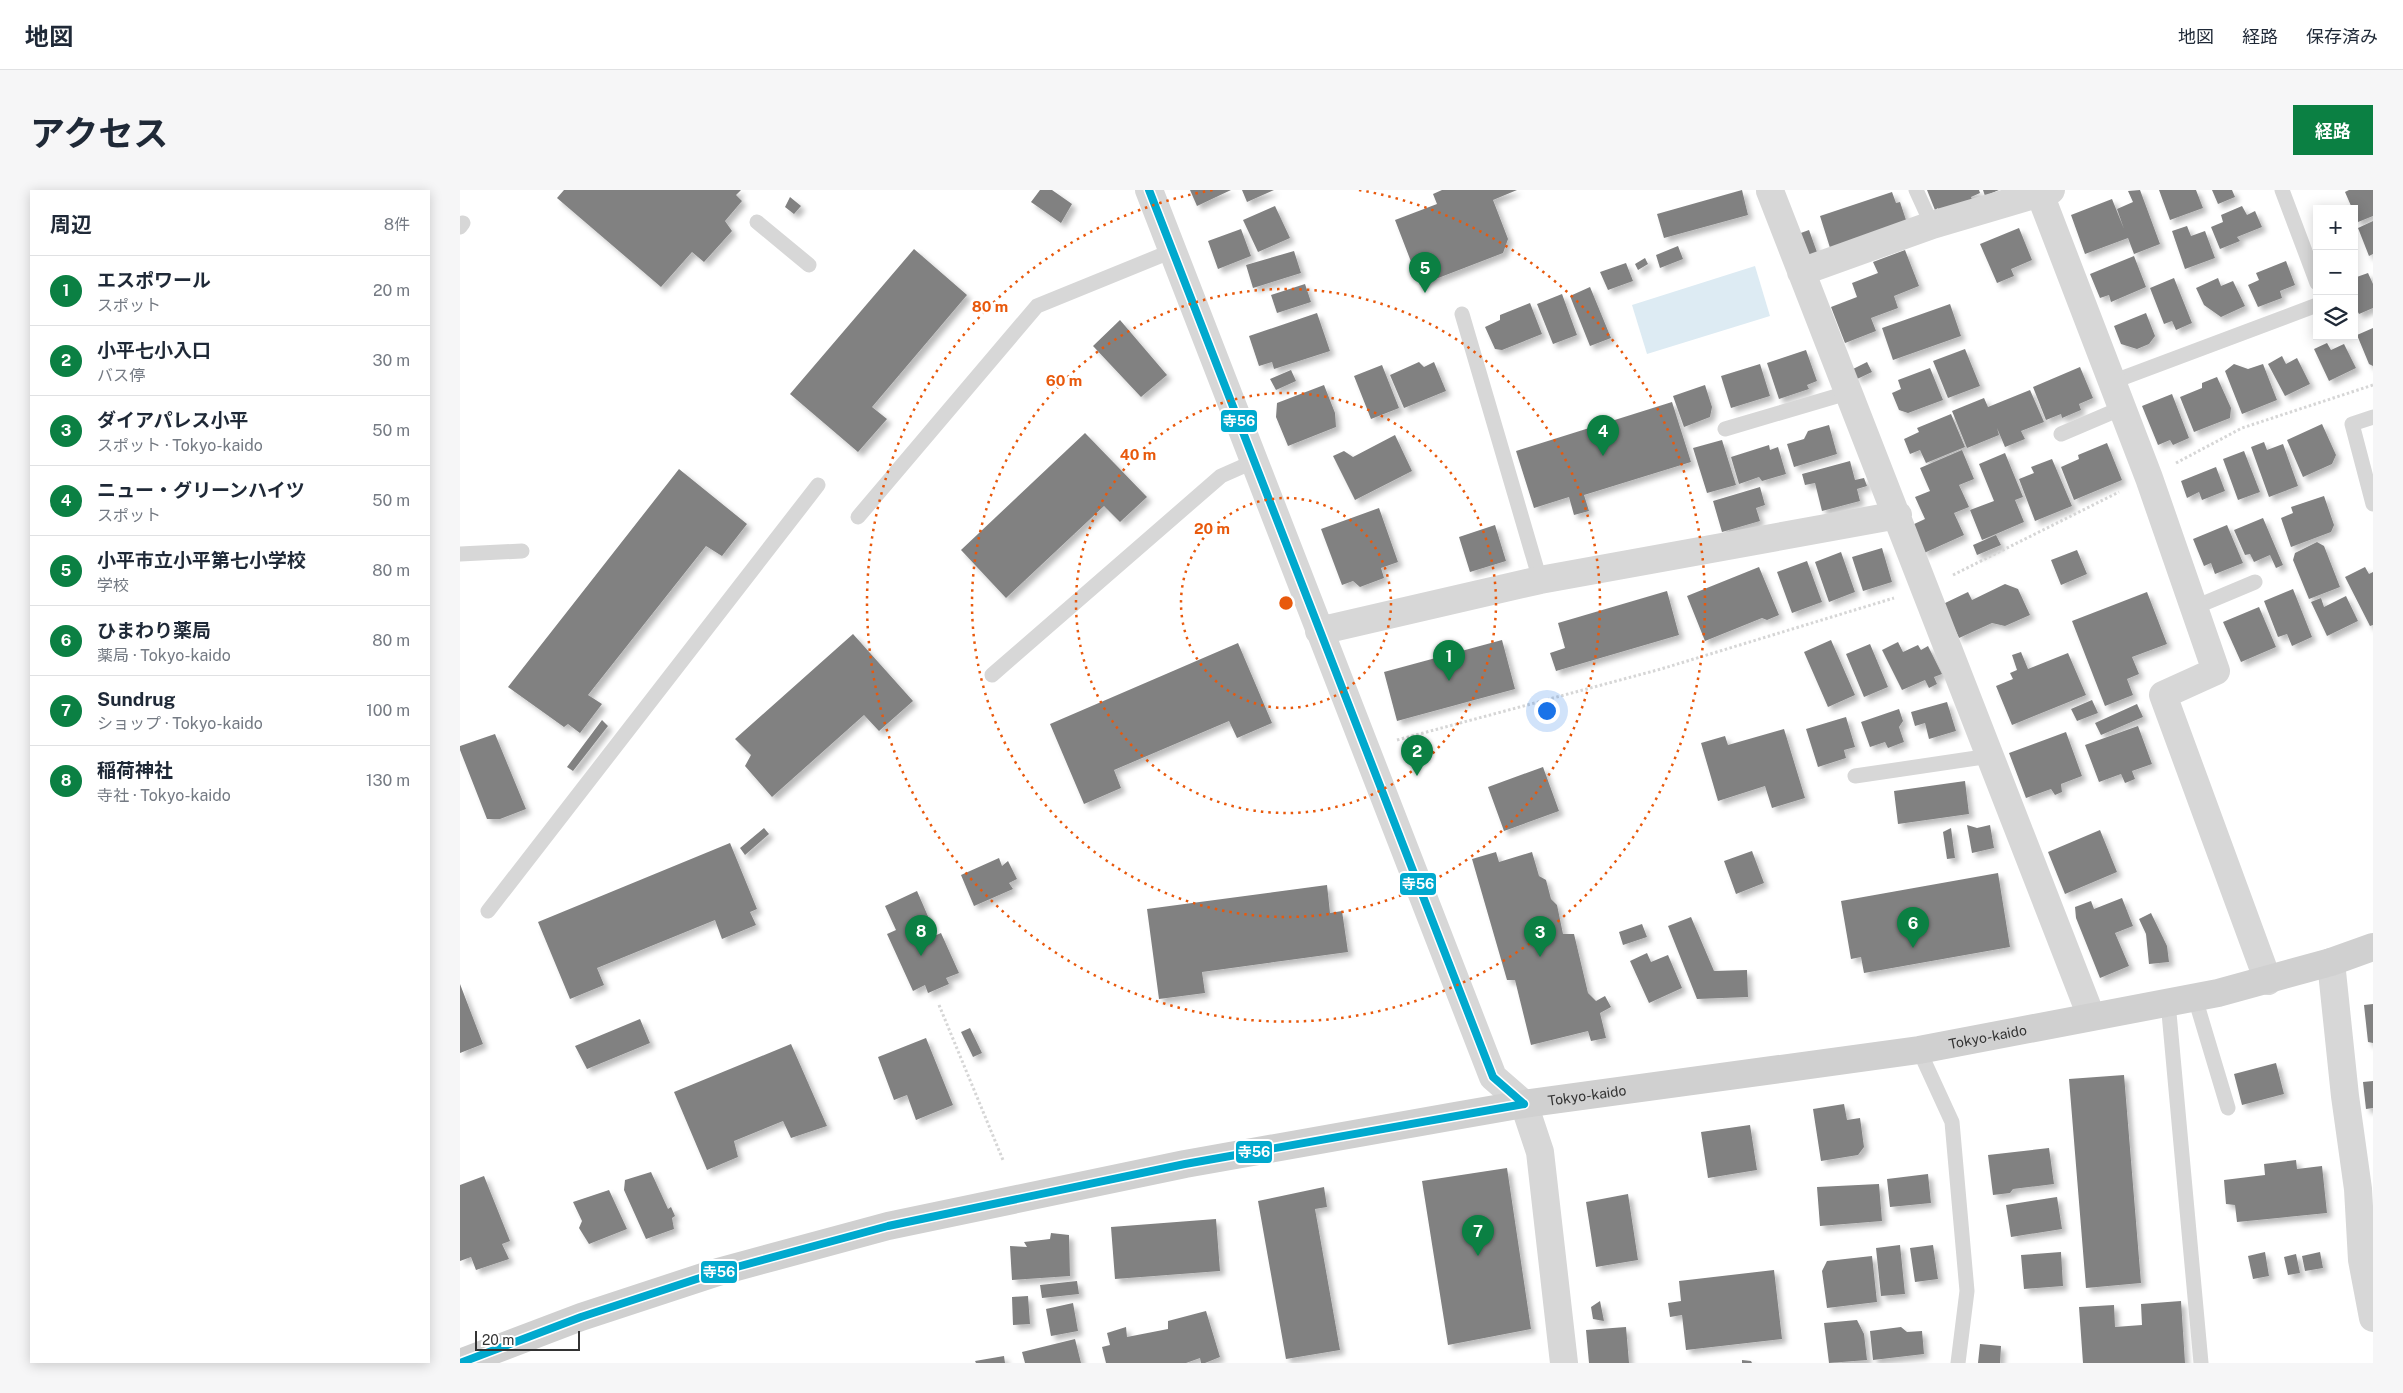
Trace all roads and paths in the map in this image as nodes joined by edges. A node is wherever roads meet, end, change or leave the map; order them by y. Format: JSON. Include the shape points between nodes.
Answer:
{"nodes":[{"id":1,"x":1149,"y":190,"type":"edge"},
{"id":2,"x":1916,"y":190,"type":"edge"},
{"id":3,"x":2282,"y":190,"type":"edge"},
{"id":4,"x":1770,"y":191,"type":"dead end"},
{"id":5,"x":2046,"y":192,"type":"edge"},
{"id":6,"x":756,"y":222,"type":"dead end"},
{"id":7,"x":1932,"y":225,"type":"junction"},
{"id":8,"x":1172,"y":252,"type":"junction"},
{"id":9,"x":809,"y":265,"type":"dead end"},
{"id":10,"x":1801,"y":272,"type":"junction"},
{"id":11,"x":2313,"y":272,"type":"edge"},
{"id":12,"x":2313,"y":307,"type":"edge"},
{"id":13,"x":1462,"y":314,"type":"dead end"},
{"id":14,"x":2112,"y":382,"type":"junction"},
{"id":15,"x":1847,"y":393,"type":"junction"},
{"id":16,"x":2122,"y":408,"type":"junction"},
{"id":17,"x":2373,"y":416,"type":"edge"},
{"id":18,"x":1725,"y":429,"type":"dead end"},
{"id":19,"x":2061,"y":434,"type":"dead end"},
{"id":20,"x":1255,"y":461,"type":"junction"},
{"id":21,"x":818,"y":486,"type":"dead end"},
{"id":22,"x":2373,"y":504,"type":"edge"},
{"id":23,"x":1898,"y":515,"type":"junction"},
{"id":24,"x":858,"y":517,"type":"dead end"},
{"id":25,"x":522,"y":551,"type":"dead end"},
{"id":26,"x":460,"y":554,"type":"edge"},
{"id":27,"x":1540,"y":580,"type":"junction"},
{"id":28,"x":2256,"y":582,"type":"dead end"},
{"id":29,"x":2194,"y":608,"type":"junction"},
{"id":30,"x":1319,"y":631,"type":"junction"},
{"id":31,"x":992,"y":675,"type":"dead end"},
{"id":32,"x":1990,"y":756,"type":"junction"},
{"id":33,"x":1855,"y":776,"type":"dead end"},
{"id":34,"x":488,"y":911,"type":"dead end"},
{"id":35,"x":2373,"y":947,"type":"edge"},
{"id":36,"x":2331,"y":962,"type":"junction"},
{"id":37,"x":2268,"y":981,"type":"junction"},
{"id":38,"x":2195,"y":998,"type":"junction"},
{"id":39,"x":2168,"y":1002,"type":"junction"},
{"id":40,"x":939,"y":1006,"type":"dead end"},
{"id":41,"x":2090,"y":1016,"type":"junction"},
{"id":42,"x":1919,"y":1050,"type":"junction"},
{"id":43,"x":1524,"y":1104,"type":"junction"},
{"id":44,"x":2228,"y":1108,"type":"dead end"},
{"id":45,"x":1003,"y":1160,"type":"dead end"},
{"id":46,"x":2366,"y":1187,"type":"edge"},
{"id":47,"x":2373,"y":1318,"type":"edge"},
{"id":48,"x":460,"y":1363,"type":"edge"},
{"id":49,"x":1564,"y":1363,"type":"edge"},
{"id":50,"x":1958,"y":1363,"type":"edge"},
{"id":51,"x":2201,"y":1363,"type":"edge"}],
"edges":[{"from":1,"to":8,"type":"street"},
{"from":2,"to":7,"type":"lane"},
{"from":3,"to":11,"type":"lane"},
{"from":4,"to":10,"type":"street"},
{"from":5,"to":7,"type":"street"},
{"from":5,"to":14,"type":"street"},
{"from":6,"to":9,"type":"lane"},
{"from":7,"to":10,"type":"street"},
{"from":8,"to":20,"type":"street"},
{"from":8,"to":24,"type":"lane","via":[[1038,306]]},
{"from":10,"to":15,"type":"street"},
{"from":12,"to":14,"type":"lane"},
{"from":13,"to":27,"type":"lane"},
{"from":14,"to":16,"type":"street"},
{"from":15,"to":18,"type":"lane"},
{"from":15,"to":23,"type":"street"},
{"from":16,"to":19,"type":"lane"},
{"from":16,"to":29,"type":"street"},
{"from":17,"to":22,"type":"lane","via":[[2352,424]]},
{"from":20,"to":30,"type":"street"},
{"from":20,"to":31,"type":"lane","via":[[1221,476]]},
{"from":21,"to":34,"type":"lane"},
{"from":23,"to":27,"type":"street"},
{"from":23,"to":32,"type":"street"},
{"from":25,"to":26,"type":"lane"},
{"from":27,"to":30,"type":"street"},
{"from":28,"to":29,"type":"lane"},
{"from":29,"to":37,"type":"street","via":[[2216,672],[2163,695]]},
{"from":30,"to":43,"type":"street","via":[[1493,1077]]},
{"from":32,"to":33,"type":"lane"},
{"from":32,"to":41,"type":"street"},
{"from":35,"to":36,"type":"main road","name":"Tokyo-kaido"},
{"from":36,"to":37,"type":"main road","name":"Tokyo-kaido"},
{"from":36,"to":46,"type":"street","via":[[2345,1096]]},
{"from":37,"to":38,"type":"main road","name":"Tokyo-kaido"},
{"from":38,"to":39,"type":"main road","name":"Tokyo-kaido"},
{"from":38,"to":44,"type":"lane"},
{"from":39,"to":41,"type":"main road","name":"Tokyo-kaido"},
{"from":39,"to":51,"type":"lane"},
{"from":40,"to":45,"type":"path"},
{"from":41,"to":42,"type":"main road","name":"Tokyo-kaido"},
{"from":42,"to":43,"type":"main road","name":"Tokyo-kaido"},
{"from":42,"to":50,"type":"lane","via":[[1952,1122],[1967,1291]]},
{"from":43,"to":48,"type":"main road","name":"Tokyo-kaido","via":[[1185,1164],[888,1226],[718,1272],[581,1317]]},
{"from":43,"to":49,"type":"street","via":[[1540,1152]]},
{"from":46,"to":47,"type":"street","via":[[2362,1260]]}]}
